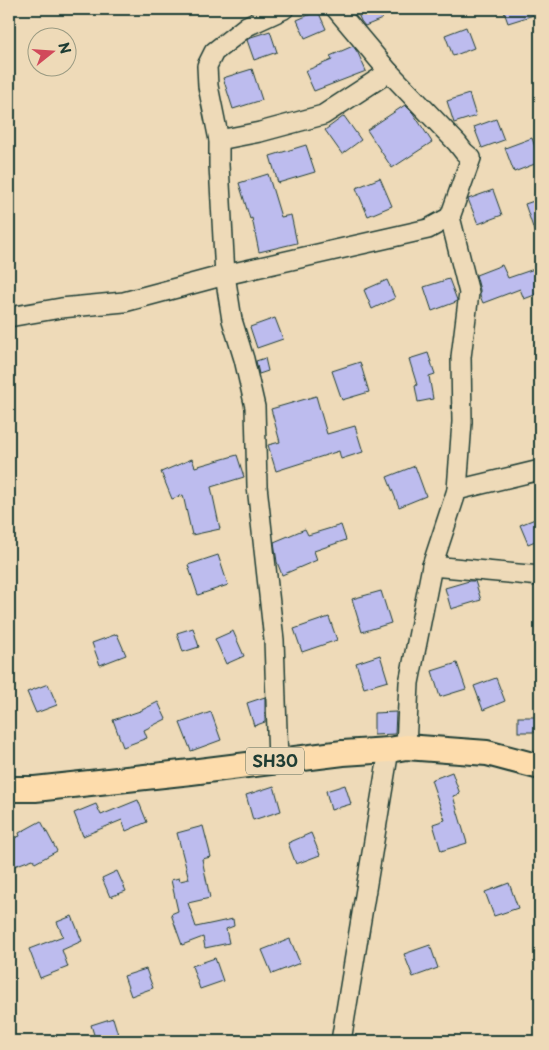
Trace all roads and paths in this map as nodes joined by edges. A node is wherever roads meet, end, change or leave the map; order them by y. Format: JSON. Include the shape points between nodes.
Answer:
{"nodes":[{"id":1,"x":284,"y":9,"type":"edge"},
{"id":2,"x":336,"y":9,"type":"edge"},
{"id":3,"x":389,"y":72,"type":"junction"},
{"id":4,"x":219,"y":140,"type":"junction"},
{"id":5,"x":450,"y":217,"type":"junction"},
{"id":6,"x":225,"y":275,"type":"junction"},
{"id":7,"x":9,"y":317,"type":"edge"},
{"id":8,"x":540,"y":470,"type":"edge"},
{"id":9,"x":456,"y":490,"type":"junction"},
{"id":10,"x":432,"y":566,"type":"junction"},
{"id":11,"x":540,"y":576,"type":"edge"},
{"id":12,"x":398,"y":748,"type":"junction"},
{"id":13,"x":278,"y":761,"type":"junction"},
{"id":14,"x":540,"y":767,"type":"edge"},
{"id":15,"x":9,"y":789,"type":"edge"},
{"id":16,"x":341,"y":1041,"type":"edge"}],
"edges":[{"from":1,"to":4,"type":"street","via":[[247,26],[214,52],[207,66]]},
{"from":2,"to":3,"type":"street"},
{"from":3,"to":4,"type":"street","via":[[323,115]]},
{"from":3,"to":5,"type":"street","via":[[472,158]]},
{"from":4,"to":6,"type":"street"},
{"from":5,"to":6,"type":"street","via":[[428,229]]},
{"from":5,"to":9,"type":"street","via":[[469,293],[461,357],[462,422]]},
{"from":6,"to":7,"type":"street","via":[[124,302]]},
{"from":6,"to":13,"type":"street","via":[[232,320],[255,407],[258,486],[274,640]]},
{"from":8,"to":9,"type":"street"},
{"from":9,"to":10,"type":"street"},
{"from":10,"to":11,"type":"street"},
{"from":10,"to":12,"type":"street"},
{"from":12,"to":13,"type":"main road","number":"SH30"},
{"from":12,"to":14,"type":"main road","number":"SH30","via":[[487,754]]},
{"from":12,"to":16,"type":"street"},
{"from":13,"to":15,"type":"main road","number":"SH30","via":[[35,789]]}]}
